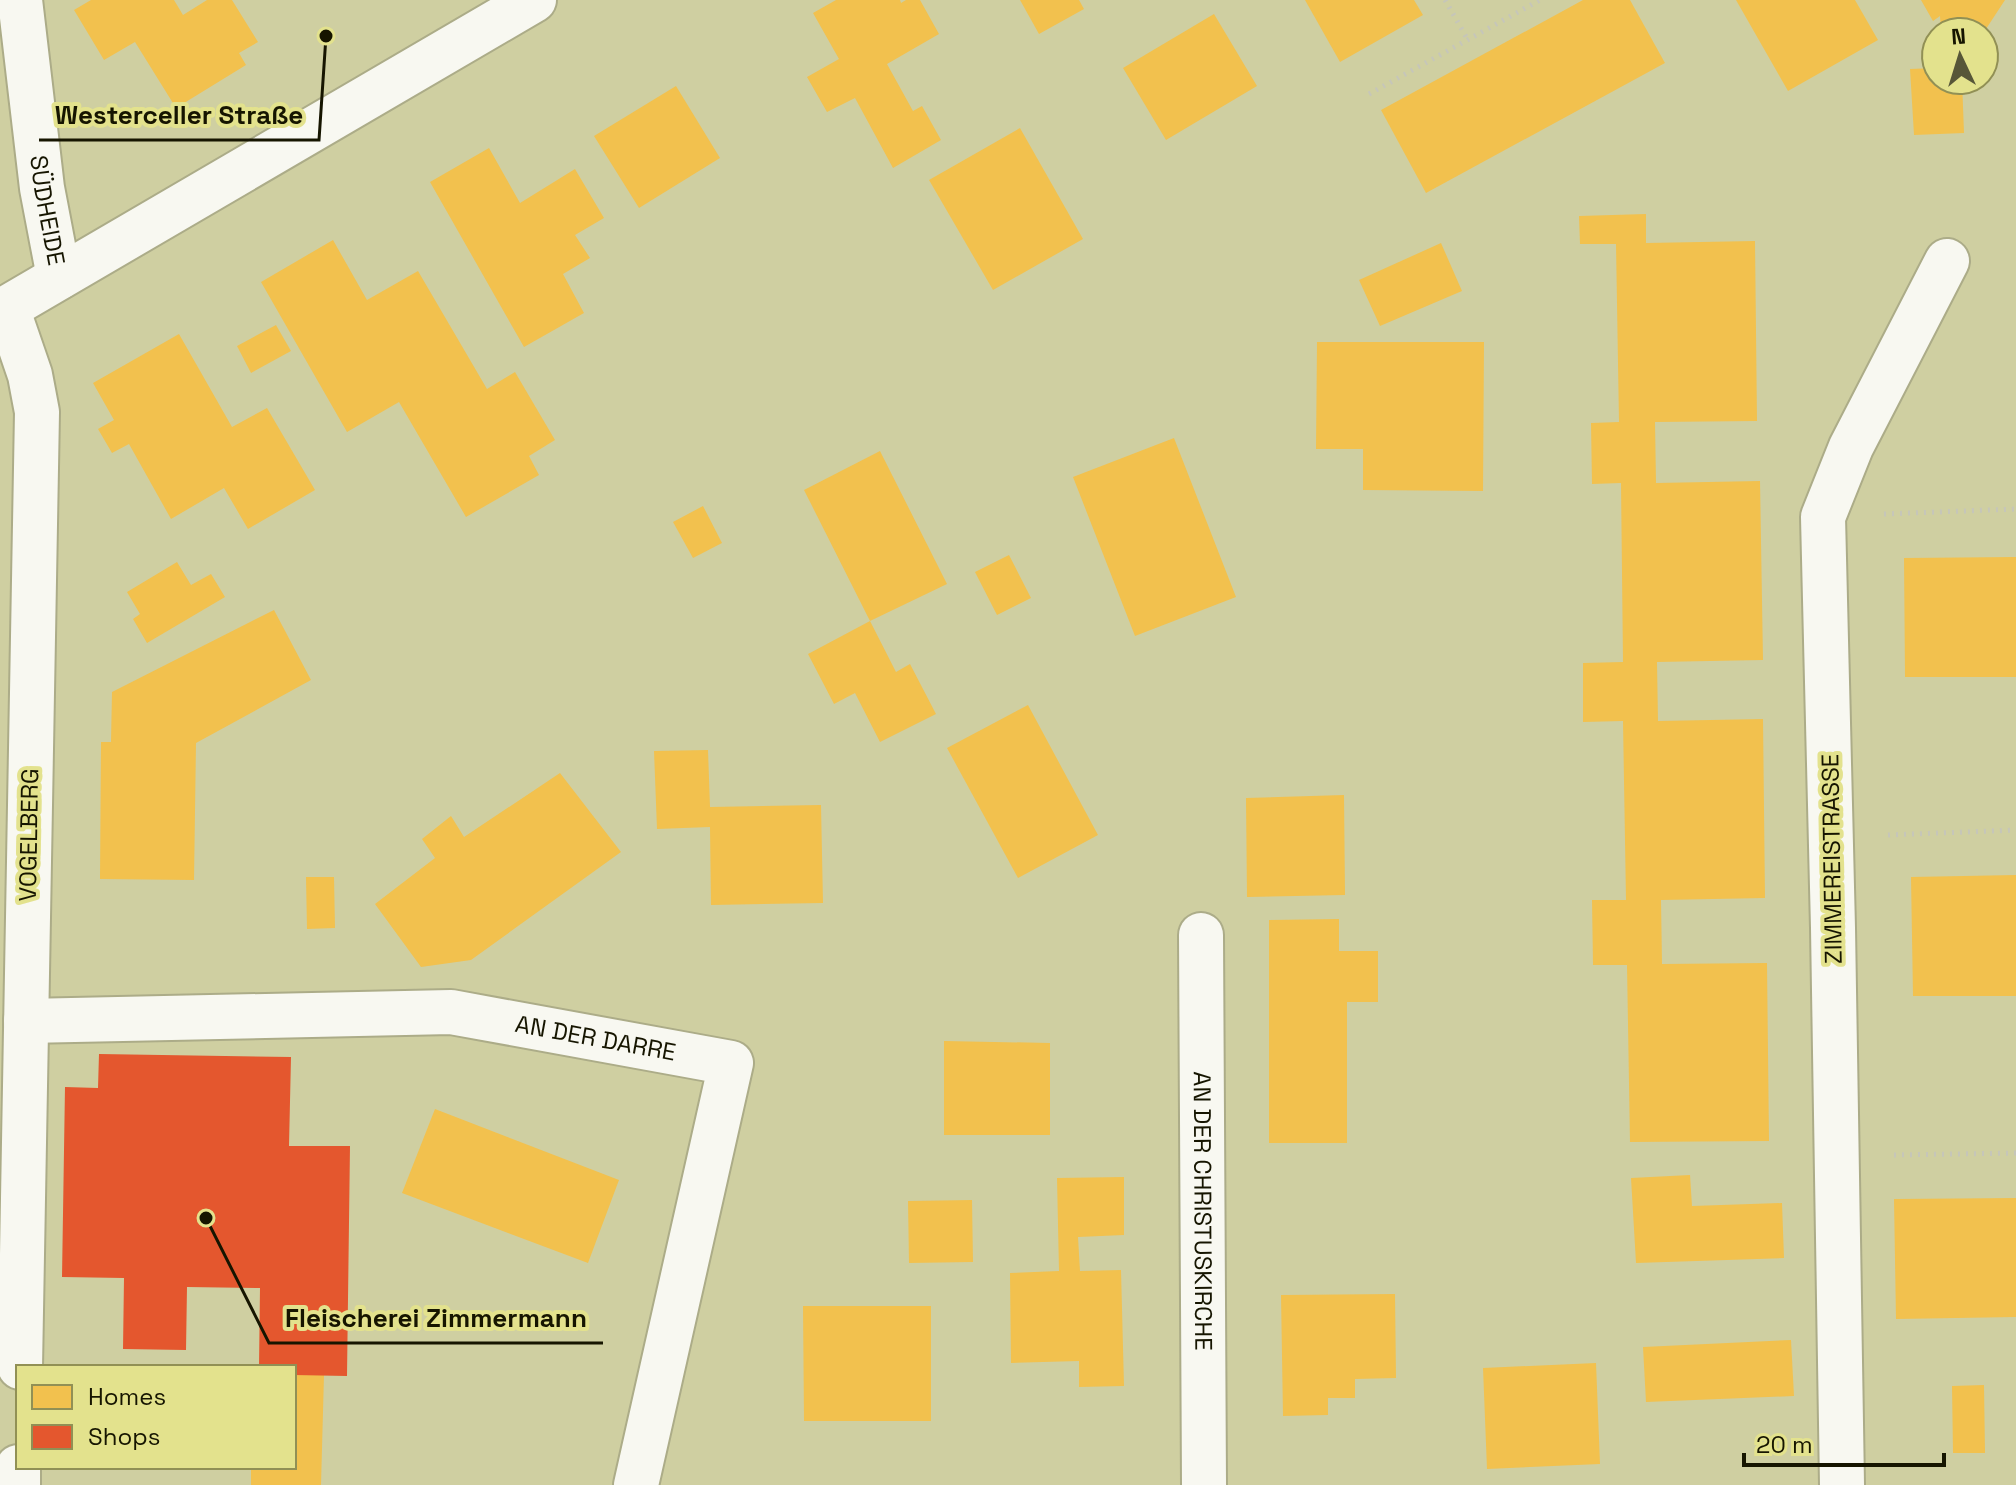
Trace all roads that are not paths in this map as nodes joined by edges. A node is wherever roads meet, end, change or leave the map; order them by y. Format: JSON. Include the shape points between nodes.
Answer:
{"nodes":[{"id":1,"x":20,"y":0,"type":"edge"},
{"id":2,"x":534,"y":0,"type":"edge"},
{"id":3,"x":1947,"y":261,"type":"dead end"},
{"id":4,"x":59,"y":277,"type":"junction"},
{"id":5,"x":4,"y":310,"type":"edge"},
{"id":6,"x":1201,"y":935,"type":"dead end"},
{"id":7,"x":26,"y":1021,"type":"junction"},
{"id":8,"x":20,"y":1365,"type":"edge"},
{"id":9,"x":636,"y":1485,"type":"edge"},
{"id":10,"x":1204,"y":1485,"type":"edge"},
{"id":11,"x":1842,"y":1485,"type":"edge"}],
"edges":[{"from":1,"to":4,"type":"street","name":"SÜDHEIDE","via":[[42,188]]},
{"from":2,"to":4,"type":"street"},
{"from":3,"to":11,"type":"street","name":"ZIMMEREISTRASSE","via":[[1851,447],[1823,517]]},
{"from":4,"to":5,"type":"street"},
{"from":5,"to":7,"type":"street","name":"VOGELBERG","via":[[30,375],[37,412]]},
{"from":6,"to":10,"type":"street","name":"AN DER CHRISTUSKIRCHE"},
{"from":7,"to":8,"type":"street","name":"VOGELBERG"},
{"from":7,"to":9,"type":"street","name":"AN DER DARRE","via":[[451,1012],[731,1063]]}]}
